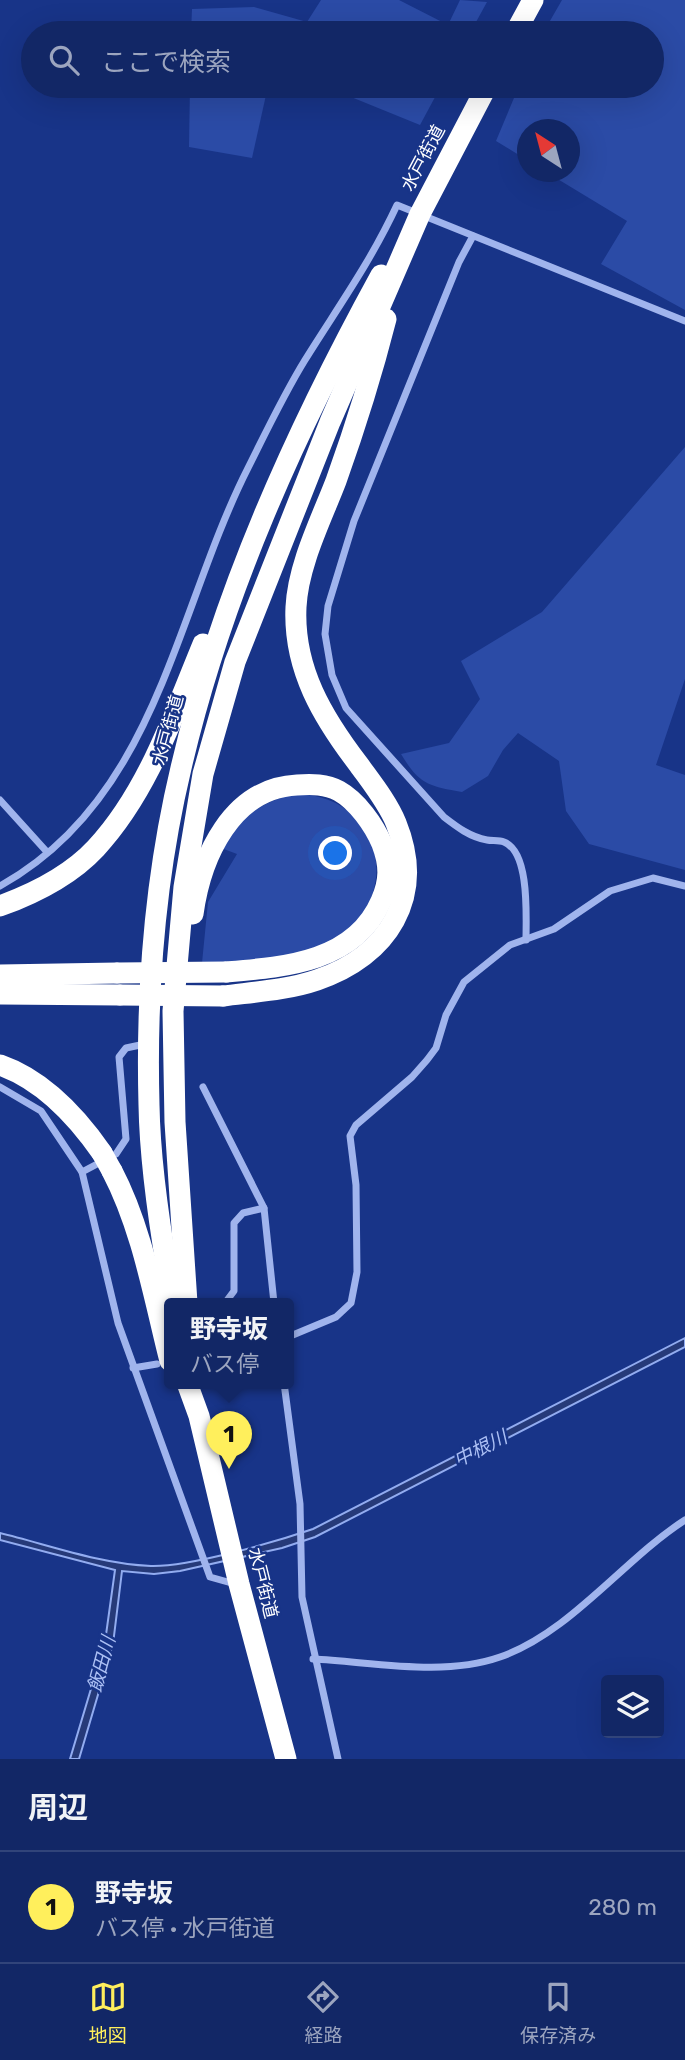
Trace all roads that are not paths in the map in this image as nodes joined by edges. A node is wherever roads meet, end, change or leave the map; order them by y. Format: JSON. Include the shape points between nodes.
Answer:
{"nodes":[{"id":1,"x":533,"y":0,"type":"edge"},
{"id":2,"x":522,"y":21,"type":"edge"},
{"id":3,"x":481,"y":98,"type":"edge"},
{"id":4,"x":419,"y":214,"type":"junction"},
{"id":5,"x":473,"y":236,"type":"junction"},
{"id":6,"x":393,"y":279,"type":"junction"},
{"id":7,"x":685,"y":321,"type":"edge"},
{"id":8,"x":265,"y":515,"type":"junction"},
{"id":9,"x":0,"y":800,"type":"edge"},
{"id":10,"x":47,"y":852,"type":"junction"},
{"id":11,"x":0,"y":886,"type":"edge"},
{"id":12,"x":685,"y":886,"type":"edge"},
{"id":13,"x":0,"y":906,"type":"edge"},
{"id":14,"x":526,"y":940,"type":"junction"},
{"id":15,"x":0,"y":975,"type":"edge"},
{"id":16,"x":0,"y":995,"type":"edge"},
{"id":17,"x":149,"y":1043,"type":"junction"},
{"id":18,"x":0,"y":1065,"type":"edge"},
{"id":19,"x":174,"y":1065,"type":"junction"},
{"id":20,"x":0,"y":1087,"type":"edge"},
{"id":21,"x":203,"y":1087,"type":"dead end"},
{"id":22,"x":82,"y":1172,"type":"junction"},
{"id":23,"x":264,"y":1208,"type":"junction"},
{"id":24,"x":172,"y":1298,"type":"edge"},
{"id":25,"x":187,"y":1298,"type":"edge"},
{"id":26,"x":229,"y":1298,"type":"edge"},
{"id":27,"x":273,"y":1298,"type":"edge"},
{"id":28,"x":294,"y":1335,"type":"edge"},
{"id":29,"x":163,"y":1362,"type":"edge"},
{"id":30,"x":133,"y":1368,"type":"junction"},
{"id":31,"x":177,"y":1389,"type":"edge"},
{"id":32,"x":189,"y":1389,"type":"edge"},
{"id":33,"x":198,"y":1389,"type":"edge"},
{"id":34,"x":285,"y":1389,"type":"edge"},
{"id":35,"x":199,"y":1416,"type":"junction"},
{"id":36,"x":214,"y":1473,"type":"junction"},
{"id":37,"x":685,"y":1520,"type":"edge"},
{"id":38,"x":239,"y":1584,"type":"junction"},
{"id":39,"x":313,"y":1659,"type":"junction"},
{"id":40,"x":286,"y":1759,"type":"edge"},
{"id":41,"x":338,"y":1759,"type":"edge"}],
"edges":[{"from":1,"to":2,"type":"highway"},
{"from":3,"to":4,"type":"highway","name":"水戸街道"},
{"from":4,"to":5,"type":"street"},
{"from":4,"to":6,"type":"highway","name":"水戸街道"},
{"from":4,"to":8,"type":"highway","name":"水戸街道","via":[[348,336]]},
{"from":4,"to":10,"type":"street","via":[[397,205],[351,292],[304,361],[217,534],[163,687],[124,764]]},
{"from":5,"to":7,"type":"street"},
{"from":5,"to":14,"type":"street","via":[[355,521],[328,606],[325,634],[332,675],[346,708],[444,817],[463,831],[485,840],[504,841],[513,848],[527,902]]},
{"from":6,"to":16,"type":"highway","bridge":true,"via":[[360,416],[314,537],[296,605],[298,646],[313,696],[396,822],[406,864],[403,905],[373,950],[315,981],[223,996]]},
{"from":6,"to":19,"type":"highway","name":"水戸街道","via":[[263,588],[218,718],[203,774],[184,887],[173,1011]]},
{"from":8,"to":13,"type":"highway","via":[[231,580],[143,782],[95,849],[29,895]]},
{"from":8,"to":17,"type":"highway","name":"水戸街道","via":[[214,647],[180,768],[153,940]]},
{"from":9,"to":10,"type":"street"},
{"from":10,"to":11,"type":"street"},
{"from":12,"to":14,"type":"street","via":[[653,878],[640,880],[610,891],[554,929]]},
{"from":14,"to":28,"type":"street","via":[[503,949],[464,982],[427,1060],[356,1125],[350,1136],[356,1185],[355,1293],[344,1313]]},
{"from":15,"to":19,"type":"highway","bridge":true,"via":[[117,973],[226,972],[276,968],[335,950],[359,935],[377,911],[389,874],[386,855],[363,815],[339,791],[322,785],[271,789],[238,809],[225,826],[194,903]]},
{"from":17,"to":22,"type":"street","via":[[126,1048],[119,1057],[126,1139],[116,1154]]},
{"from":17,"to":24,"type":"highway","name":"水戸街道","via":[[149,1108]]},
{"from":18,"to":29,"type":"highway","via":[[52,1096],[76,1119],[107,1162],[127,1206],[145,1265]]},
{"from":19,"to":25,"type":"highway","name":"水戸街道"},
{"from":20,"to":22,"type":"street","via":[[41,1111]]},
{"from":21,"to":23,"type":"street"},
{"from":22,"to":30,"type":"street"},
{"from":23,"to":26,"type":"street","via":[[243,1213],[234,1223],[234,1291]]},
{"from":23,"to":27,"type":"street"},
{"from":29,"to":30,"type":"street"},
{"from":30,"to":38,"type":"street","via":[[209,1577]]},
{"from":31,"to":36,"type":"highway","via":[[189,1431]]},
{"from":32,"to":35,"type":"highway","name":"水戸街道"},
{"from":33,"to":35,"type":"highway","name":"水戸街道"},
{"from":34,"to":39,"type":"street","via":[[300,1504],[302,1597]]},
{"from":35,"to":36,"type":"highway","name":"水戸街道"},
{"from":36,"to":38,"type":"highway","name":"水戸街道"},
{"from":37,"to":39,"type":"street","via":[[550,1629],[507,1654],[444,1667]]},
{"from":38,"to":40,"type":"highway","name":"水戸街道"},
{"from":39,"to":41,"type":"street"}]}
